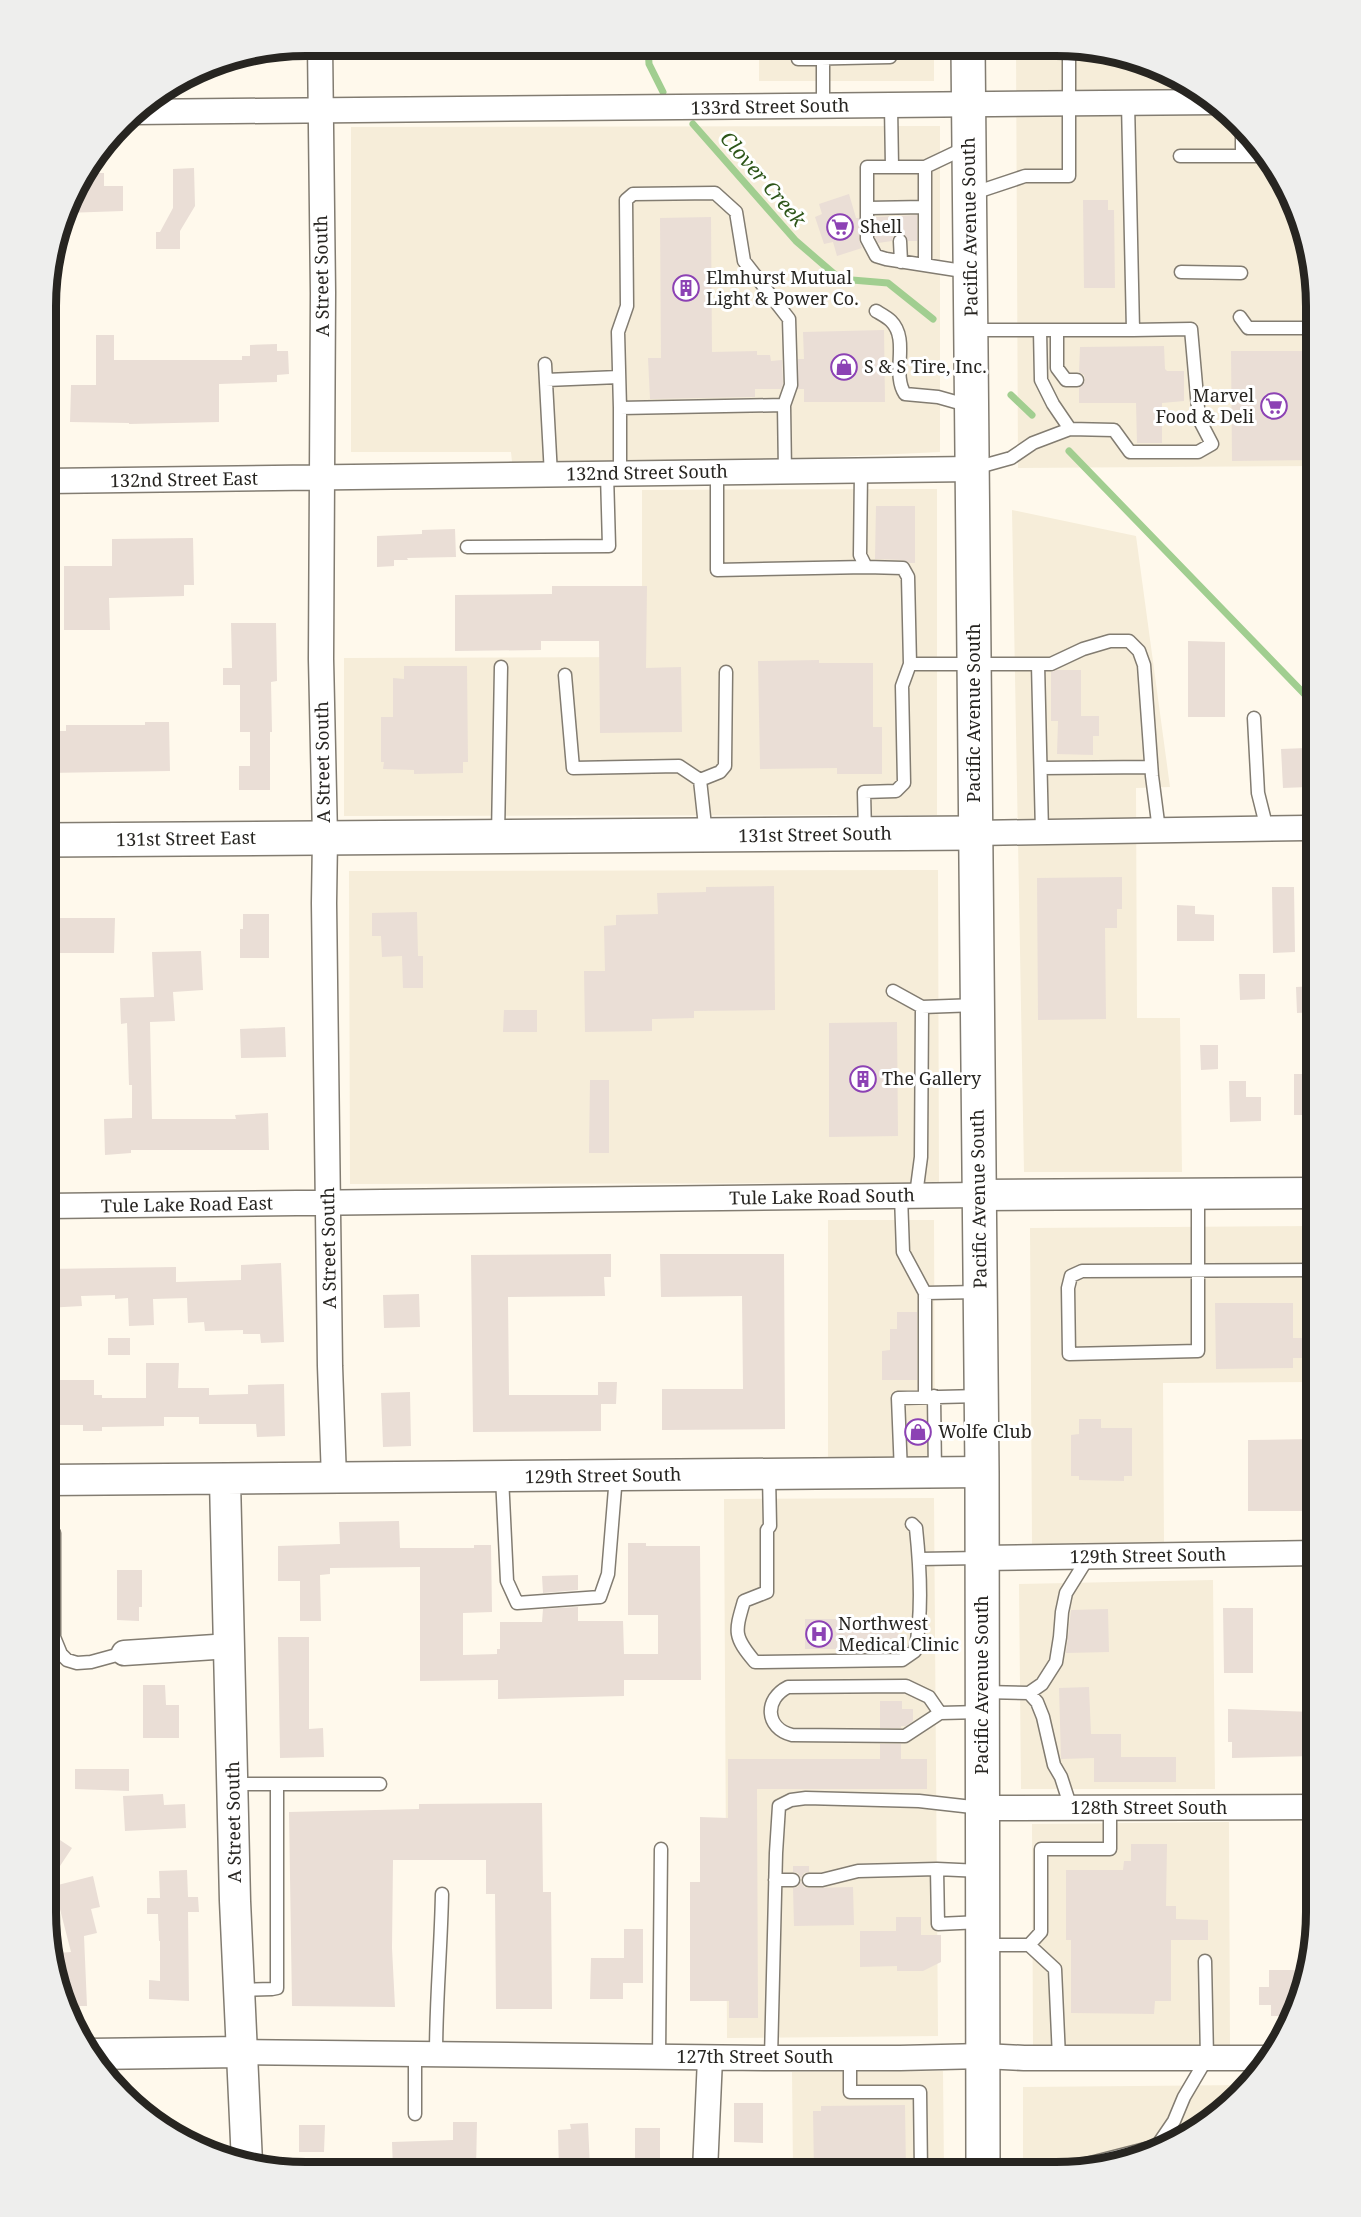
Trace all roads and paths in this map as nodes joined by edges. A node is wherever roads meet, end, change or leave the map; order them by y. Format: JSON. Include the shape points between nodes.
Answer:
{"nodes":[{"id":1,"x":320,"y":56,"type":"edge"},
{"id":2,"x":798,"y":56,"type":"edge"},
{"id":3,"x":890,"y":56,"type":"edge"},
{"id":4,"x":968,"y":56,"type":"edge"},
{"id":5,"x":1069,"y":56,"type":"edge"},
{"id":6,"x":823,"y":58,"type":"junction"},
{"id":7,"x":1201,"y":102,"type":"edge"},
{"id":8,"x":1128,"y":103,"type":"junction"},
{"id":9,"x":1069,"y":104,"type":"junction"},
{"id":10,"x":969,"y":105,"type":"junction"},
{"id":11,"x":823,"y":106,"type":"junction"},
{"id":12,"x":891,"y":106,"type":"junction"},
{"id":13,"x":321,"y":110,"type":"junction"},
{"id":14,"x":148,"y":112,"type":"edge"},
{"id":15,"x":1242,"y":140,"type":"edge"},
{"id":16,"x":969,"y":146,"type":"junction"},
{"id":17,"x":1180,"y":156,"type":"dead end"},
{"id":18,"x":1242,"y":156,"type":"junction"},
{"id":19,"x":1256,"y":156,"type":"edge"},
{"id":20,"x":892,"y":167,"type":"junction"},
{"id":21,"x":925,"y":167,"type":"junction"},
{"id":22,"x":970,"y":194,"type":"junction"},
{"id":23,"x":925,"y":207,"type":"junction"},
{"id":24,"x":868,"y":208,"type":"junction"},
{"id":25,"x":900,"y":241,"type":"dead end"},
{"id":26,"x":901,"y":262,"type":"junction"},
{"id":27,"x":925,"y":265,"type":"junction"},
{"id":28,"x":970,"y":272,"type":"junction"},
{"id":29,"x":1181,"y":272,"type":"dead end"},
{"id":30,"x":1241,"y":273,"type":"dead end"},
{"id":31,"x":876,"y":310,"type":"dead end"},
{"id":32,"x":1240,"y":317,"type":"dead end"},
{"id":33,"x":1306,"y":328,"type":"edge"},
{"id":34,"x":971,"y":330,"type":"junction"},
{"id":35,"x":1040,"y":330,"type":"junction"},
{"id":36,"x":1057,"y":330,"type":"junction"},
{"id":37,"x":1133,"y":330,"type":"junction"},
{"id":38,"x":545,"y":364,"type":"dead end"},
{"id":39,"x":619,"y":377,"type":"junction"},
{"id":40,"x":546,"y":380,"type":"junction"},
{"id":41,"x":1077,"y":380,"type":"dead end"},
{"id":42,"x":784,"y":405,"type":"junction"},
{"id":43,"x":971,"y":407,"type":"junction"},
{"id":44,"x":620,"y":408,"type":"junction"},
{"id":45,"x":1070,"y":429,"type":"junction"},
{"id":46,"x":972,"y":469,"type":"junction"},
{"id":47,"x":861,"y":471,"type":"junction"},
{"id":48,"x":717,"y":472,"type":"junction"},
{"id":49,"x":785,"y":472,"type":"junction"},
{"id":50,"x":614,"y":474,"type":"junction"},
{"id":51,"x":551,"y":475,"type":"junction"},
{"id":52,"x":321,"y":478,"type":"junction"},
{"id":53,"x":56,"y":482,"type":"edge"},
{"id":54,"x":467,"y":547,"type":"dead end"},
{"id":55,"x":866,"y":567,"type":"junction"},
{"id":56,"x":910,"y":664,"type":"junction"},
{"id":57,"x":1038,"y":664,"type":"junction"},
{"id":58,"x":974,"y":665,"type":"junction"},
{"id":59,"x":501,"y":668,"type":"dead end"},
{"id":60,"x":726,"y":672,"type":"dead end"},
{"id":61,"x":566,"y":675,"type":"dead end"},
{"id":62,"x":1254,"y":718,"type":"dead end"},
{"id":63,"x":1151,"y":767,"type":"junction"},
{"id":64,"x":1041,"y":768,"type":"junction"},
{"id":65,"x":700,"y":780,"type":"junction"},
{"id":66,"x":1306,"y":828,"type":"dead end"},
{"id":67,"x":1267,"y":829,"type":"junction"},
{"id":68,"x":1160,"y":830,"type":"junction"},
{"id":69,"x":1042,"y":832,"type":"junction"},
{"id":70,"x":975,"y":833,"type":"junction"},
{"id":71,"x":864,"y":834,"type":"junction"},
{"id":72,"x":706,"y":836,"type":"junction"},
{"id":73,"x":325,"y":837,"type":"junction"},
{"id":74,"x":498,"y":838,"type":"junction"},
{"id":75,"x":56,"y":840,"type":"edge"},
{"id":76,"x":893,"y":991,"type":"dead end"},
{"id":77,"x":977,"y":1005,"type":"junction"},
{"id":78,"x":922,"y":1007,"type":"junction"},
{"id":79,"x":1198,"y":1193,"type":"junction"},
{"id":80,"x":1306,"y":1193,"type":"edge"},
{"id":81,"x":978,"y":1195,"type":"junction"},
{"id":82,"x":909,"y":1196,"type":"junction"},
{"id":83,"x":328,"y":1203,"type":"junction"},
{"id":84,"x":56,"y":1206,"type":"edge"},
{"id":85,"x":1198,"y":1269,"type":"junction"},
{"id":86,"x":1306,"y":1270,"type":"edge"},
{"id":87,"x":980,"y":1292,"type":"junction"},
{"id":88,"x":926,"y":1293,"type":"junction"},
{"id":89,"x":981,"y":1395,"type":"junction"},
{"id":90,"x":930,"y":1396,"type":"junction"},
{"id":91,"x":982,"y":1472,"type":"junction"},
{"id":92,"x":901,"y":1473,"type":"junction"},
{"id":93,"x":935,"y":1473,"type":"junction"},
{"id":94,"x":769,"y":1475,"type":"junction"},
{"id":95,"x":616,"y":1476,"type":"junction"},
{"id":96,"x":501,"y":1477,"type":"junction"},
{"id":97,"x":334,"y":1479,"type":"junction"},
{"id":98,"x":56,"y":1480,"type":"edge"},
{"id":99,"x":225,"y":1480,"type":"junction"},
{"id":100,"x":912,"y":1524,"type":"dead end"},
{"id":101,"x":1306,"y":1553,"type":"edge"},
{"id":102,"x":1089,"y":1556,"type":"junction"},
{"id":103,"x":981,"y":1558,"type":"junction"},
{"id":104,"x":919,"y":1559,"type":"junction"},
{"id":105,"x":56,"y":1642,"type":"edge"},
{"id":106,"x":230,"y":1646,"type":"junction"},
{"id":107,"x":124,"y":1653,"type":"joint"},
{"id":108,"x":1029,"y":1693,"type":"junction"},
{"id":109,"x":982,"y":1702,"type":"junction"},
{"id":110,"x":940,"y":1713,"type":"junction"},
{"id":111,"x":233,"y":1784,"type":"junction"},
{"id":112,"x":277,"y":1784,"type":"junction"},
{"id":113,"x":380,"y":1784,"type":"dead end"},
{"id":114,"x":1306,"y":1807,"type":"edge"},
{"id":115,"x":982,"y":1808,"type":"junction"},
{"id":116,"x":1071,"y":1808,"type":"junction"},
{"id":117,"x":1110,"y":1808,"type":"junction"},
{"id":118,"x":661,"y":1849,"type":"dead end"},
{"id":119,"x":937,"y":1869,"type":"junction"},
{"id":120,"x":982,"y":1871,"type":"junction"},
{"id":121,"x":775,"y":1880,"type":"junction"},
{"id":122,"x":793,"y":1880,"type":"dead end"},
{"id":123,"x":809,"y":1880,"type":"dead end"},
{"id":124,"x":442,"y":1894,"type":"dead end"},
{"id":125,"x":982,"y":1934,"type":"junction"},
{"id":126,"x":1029,"y":1945,"type":"junction"},
{"id":127,"x":1205,"y":1961,"type":"dead end"},
{"id":128,"x":238,"y":1990,"type":"junction"},
{"id":129,"x":241,"y":2052,"type":"junction"},
{"id":130,"x":100,"y":2054,"type":"edge"},
{"id":131,"x":425,"y":2054,"type":"junction"},
{"id":132,"x":658,"y":2056,"type":"junction"},
{"id":133,"x":983,"y":2056,"type":"junction"},
{"id":134,"x":710,"y":2058,"type":"junction"},
{"id":135,"x":771,"y":2058,"type":"junction"},
{"id":136,"x":850,"y":2058,"type":"junction"},
{"id":137,"x":1059,"y":2058,"type":"junction"},
{"id":138,"x":1207,"y":2058,"type":"junction"},
{"id":139,"x":1258,"y":2058,"type":"edge"},
{"id":140,"x":415,"y":2115,"type":"dead end"},
{"id":141,"x":1163,"y":2137,"type":"edge"},
{"id":142,"x":247,"y":2154,"type":"edge"},
{"id":143,"x":705,"y":2162,"type":"edge"},
{"id":144,"x":921,"y":2162,"type":"edge"},
{"id":145,"x":983,"y":2162,"type":"edge"}],
"edges":[{"from":1,"to":13,"type":"street","name":"A Street South"},
{"from":2,"to":6,"type":"lane"},
{"from":3,"to":6,"type":"lane"},
{"from":4,"to":10,"type":"main road","name":"Pacific Avenue South"},
{"from":5,"to":9,"type":"lane"},
{"from":6,"to":11,"type":"lane"},
{"from":7,"to":8,"type":"street","name":"133rd Street South"},
{"from":8,"to":9,"type":"street","name":"133rd Street South"},
{"from":8,"to":37,"type":"lane"},
{"from":9,"to":10,"type":"street","name":"133rd Street South"},
{"from":9,"to":22,"type":"lane","via":[[1069,176],[1025,176]]},
{"from":10,"to":12,"type":"street","name":"133rd Street South"},
{"from":10,"to":16,"type":"main road","name":"Pacific Avenue South"},
{"from":11,"to":12,"type":"street","name":"133rd Street South"},
{"from":11,"to":13,"type":"street","name":"133rd Street South"},
{"from":12,"to":20,"type":"lane"},
{"from":13,"to":14,"type":"street","name":"133rd Street South"},
{"from":13,"to":52,"type":"street","name":"A Street South"},
{"from":15,"to":18,"type":"lane"},
{"from":16,"to":21,"type":"lane"},
{"from":16,"to":22,"type":"main road","name":"Pacific Avenue South"},
{"from":17,"to":18,"type":"lane"},
{"from":18,"to":19,"type":"lane"},
{"from":20,"to":21,"type":"lane"},
{"from":20,"to":24,"type":"lane","via":[[867,166]]},
{"from":21,"to":23,"type":"lane"},
{"from":22,"to":28,"type":"main road","name":"Pacific Avenue South"},
{"from":23,"to":24,"type":"lane","via":[[899,211]]},
{"from":23,"to":27,"type":"lane"},
{"from":24,"to":26,"type":"lane","via":[[867,239],[876,256]]},
{"from":25,"to":26,"type":"lane"},
{"from":26,"to":27,"type":"lane"},
{"from":27,"to":28,"type":"lane"},
{"from":28,"to":34,"type":"main road","name":"Pacific Avenue South"},
{"from":29,"to":30,"type":"lane"},
{"from":31,"to":43,"type":"lane","via":[[892,322],[899,336],[901,389],[905,394],[938,397]]},
{"from":32,"to":33,"type":"lane","via":[[1248,328]]},
{"from":34,"to":35,"type":"lane"},
{"from":34,"to":43,"type":"main road","name":"Pacific Avenue South"},
{"from":35,"to":36,"type":"lane"},
{"from":35,"to":45,"type":"lane","via":[[1041,380]]},
{"from":36,"to":37,"type":"lane"},
{"from":36,"to":41,"type":"lane","via":[[1058,368],[1065,380]]},
{"from":37,"to":45,"type":"lane","via":[[1191,329],[1199,419],[1212,444],[1198,452],[1130,452],[1114,430]]},
{"from":38,"to":40,"type":"lane"},
{"from":39,"to":40,"type":"lane"},
{"from":39,"to":42,"type":"lane","via":[[618,332],[627,306],[626,200],[633,194],[714,193],[736,212],[744,261],[789,319],[791,385]]},
{"from":39,"to":44,"type":"lane"},
{"from":40,"to":51,"type":"lane"},
{"from":42,"to":44,"type":"lane"},
{"from":42,"to":49,"type":"lane"},
{"from":43,"to":46,"type":"main road","name":"Pacific Avenue South"},
{"from":44,"to":50,"type":"lane"},
{"from":45,"to":46,"type":"lane","via":[[1033,443],[1011,458]]},
{"from":46,"to":47,"type":"street","name":"132nd Street South"},
{"from":46,"to":58,"type":"main road","name":"Pacific Avenue South"},
{"from":47,"to":49,"type":"street","name":"132nd Street South"},
{"from":47,"to":55,"type":"lane","via":[[860,555]]},
{"from":48,"to":49,"type":"street","name":"132nd Street South"},
{"from":48,"to":50,"type":"street","name":"132nd Street South"},
{"from":48,"to":55,"type":"lane","via":[[717,570]]},
{"from":50,"to":51,"type":"street","name":"132nd Street South"},
{"from":50,"to":54,"type":"lane","via":[[609,546]]},
{"from":51,"to":52,"type":"street","name":"132nd Street South"},
{"from":52,"to":53,"type":"street","name":"132nd Street East"},
{"from":52,"to":73,"type":"street","name":"A Street South"},
{"from":55,"to":56,"type":"lane","via":[[903,568],[908,577]]},
{"from":56,"to":58,"type":"lane"},
{"from":56,"to":71,"type":"lane","via":[[902,686],[904,783],[896,791],[864,792]]},
{"from":57,"to":58,"type":"lane"},
{"from":57,"to":63,"type":"lane","via":[[1051,664],[1110,641],[1129,641],[1144,664]]},
{"from":57,"to":64,"type":"lane"},
{"from":58,"to":70,"type":"main road","name":"Pacific Avenue South"},
{"from":59,"to":74,"type":"lane"},
{"from":60,"to":65,"type":"lane","via":[[724,766],[720,772]]},
{"from":61,"to":65,"type":"lane","via":[[573,768],[679,766]]},
{"from":62,"to":67,"type":"lane","via":[[1258,793]]},
{"from":63,"to":64,"type":"lane"},
{"from":63,"to":68,"type":"lane"},
{"from":64,"to":69,"type":"lane"},
{"from":65,"to":72,"type":"lane"},
{"from":66,"to":67,"type":"street","name":"131st Street South"},
{"from":67,"to":68,"type":"street","name":"131st Street South"},
{"from":68,"to":69,"type":"street","name":"131st Street South"},
{"from":69,"to":70,"type":"street","name":"131st Street South"},
{"from":70,"to":71,"type":"main road","name":"131st Street South"},
{"from":70,"to":77,"type":"main road","name":"Pacific Avenue South"},
{"from":71,"to":72,"type":"main road","name":"131st Street South"},
{"from":72,"to":74,"type":"main road","name":"131st Street South"},
{"from":73,"to":74,"type":"main road","name":"131st Street South"},
{"from":73,"to":75,"type":"main road","name":"131st Street East"},
{"from":73,"to":83,"type":"street","name":"A Street South"},
{"from":76,"to":78,"type":"lane"},
{"from":77,"to":78,"type":"lane"},
{"from":77,"to":81,"type":"main road","name":"Pacific Avenue South"},
{"from":78,"to":82,"type":"lane","via":[[921,1157]]},
{"from":79,"to":80,"type":"street","name":"Tule Lake Road South"},
{"from":79,"to":81,"type":"street","name":"Tule Lake Road South"},
{"from":79,"to":85,"type":"lane"},
{"from":81,"to":82,"type":"street","name":"Tule Lake Road South"},
{"from":81,"to":87,"type":"main road","name":"Pacific Avenue South"},
{"from":82,"to":83,"type":"street","name":"Tule Lake Road South"},
{"from":82,"to":88,"type":"lane","via":[[903,1252]]},
{"from":83,"to":84,"type":"street","name":"Tule Lake Road East"},
{"from":83,"to":97,"type":"street","name":"A Street South"},
{"from":85,"to":85,"type":"lane","via":[[1082,1271],[1071,1276],[1069,1354],[1198,1351]]},
{"from":85,"to":86,"type":"lane"},
{"from":87,"to":88,"type":"lane"},
{"from":87,"to":89,"type":"main road","name":"Pacific Avenue South"},
{"from":88,"to":90,"type":"lane"},
{"from":89,"to":90,"type":"lane"},
{"from":89,"to":91,"type":"main road","name":"Pacific Avenue South"},
{"from":90,"to":92,"type":"lane","via":[[898,1398]]},
{"from":90,"to":93,"type":"lane"},
{"from":91,"to":93,"type":"street","name":"129th Street South"},
{"from":91,"to":103,"type":"main road","name":"Pacific Avenue South"},
{"from":92,"to":93,"type":"street","name":"129th Street South"},
{"from":92,"to":94,"type":"street","name":"129th Street South"},
{"from":94,"to":95,"type":"street","name":"129th Street South"},
{"from":94,"to":104,"type":"lane","via":[[767,1592],[744,1600],[736,1630],[744,1650],[755,1662],[902,1660],[915,1651],[919,1631]]},
{"from":95,"to":96,"type":"street","name":"129th Street South"},
{"from":95,"to":96,"type":"lane","via":[[608,1574],[600,1597],[518,1603],[507,1581]]},
{"from":96,"to":97,"type":"street","name":"129th Street South"},
{"from":97,"to":99,"type":"street","name":"129th Street South"},
{"from":98,"to":99,"type":"street","name":"129th Street South"},
{"from":99,"to":106,"type":"street","name":"A Street South"},
{"from":100,"to":104,"type":"lane","via":[[916,1528]]},
{"from":101,"to":102,"type":"street","name":"129th Street South"},
{"from":102,"to":103,"type":"street","name":"129th Street South"},
{"from":102,"to":108,"type":"lane","via":[[1066,1593],[1056,1662],[1042,1684]]},
{"from":103,"to":104,"type":"lane"},
{"from":103,"to":109,"type":"main road","name":"Pacific Avenue South"},
{"from":105,"to":107,"type":"lane","via":[[68,1660],[84,1662]]},
{"from":106,"to":107,"type":"street"},
{"from":106,"to":111,"type":"street","name":"A Street South"},
{"from":108,"to":109,"type":"lane"},
{"from":108,"to":116,"type":"lane","via":[[1037,1702],[1054,1765]]},
{"from":109,"to":110,"type":"lane"},
{"from":109,"to":115,"type":"main road","name":"Pacific Avenue South"},
{"from":110,"to":110,"type":"lane","via":[[929,1696],[906,1686],[788,1688],[775,1697],[771,1713],[780,1730],[792,1735],[904,1736]]},
{"from":111,"to":112,"type":"lane"},
{"from":111,"to":128,"type":"street","name":"A Street South"},
{"from":112,"to":113,"type":"lane"},
{"from":112,"to":128,"type":"lane","via":[[275,1989]]},
{"from":114,"to":117,"type":"street","name":"128th Street South"},
{"from":115,"to":116,"type":"street","name":"128th Street South"},
{"from":115,"to":120,"type":"main road","name":"Pacific Avenue South"},
{"from":115,"to":121,"type":"lane","via":[[919,1801],[791,1800],[779,1806]]},
{"from":116,"to":117,"type":"street","name":"128th Street South"},
{"from":117,"to":126,"type":"lane","via":[[1110,1849],[1041,1850],[1041,1932]]},
{"from":118,"to":132,"type":"lane"},
{"from":119,"to":120,"type":"lane"},
{"from":119,"to":123,"type":"lane","via":[[858,1871]]},
{"from":119,"to":125,"type":"lane","via":[[938,1924]]},
{"from":120,"to":125,"type":"main road","name":"Pacific Avenue South"},
{"from":121,"to":122,"type":"lane"},
{"from":121,"to":135,"type":"lane"},
{"from":124,"to":131,"type":"lane","via":[[436,2012]]},
{"from":125,"to":126,"type":"lane"},
{"from":125,"to":133,"type":"main road","name":"Pacific Avenue South"},
{"from":126,"to":137,"type":"lane","via":[[1056,1969]]},
{"from":127,"to":138,"type":"lane"},
{"from":128,"to":129,"type":"street","name":"A Street South"},
{"from":129,"to":130,"type":"street"},
{"from":129,"to":131,"type":"street","name":"127th Street South"},
{"from":129,"to":142,"type":"street","name":"A Street South"},
{"from":131,"to":132,"type":"street","name":"127th Street South"},
{"from":131,"to":140,"type":"lane"},
{"from":132,"to":134,"type":"street","name":"127th Street South"},
{"from":133,"to":136,"type":"street","name":"127th Street South"},
{"from":133,"to":137,"type":"street","name":"127th Street South"},
{"from":133,"to":145,"type":"main road","name":"Pacific Avenue South"},
{"from":134,"to":135,"type":"street","name":"127th Street South"},
{"from":134,"to":143,"type":"street"},
{"from":135,"to":136,"type":"street","name":"127th Street South"},
{"from":136,"to":144,"type":"lane","via":[[850,2092],[920,2092]]},
{"from":137,"to":138,"type":"street","name":"127th Street South"},
{"from":138,"to":139,"type":"street","name":"127th Street South"},
{"from":138,"to":141,"type":"lane"}]}
